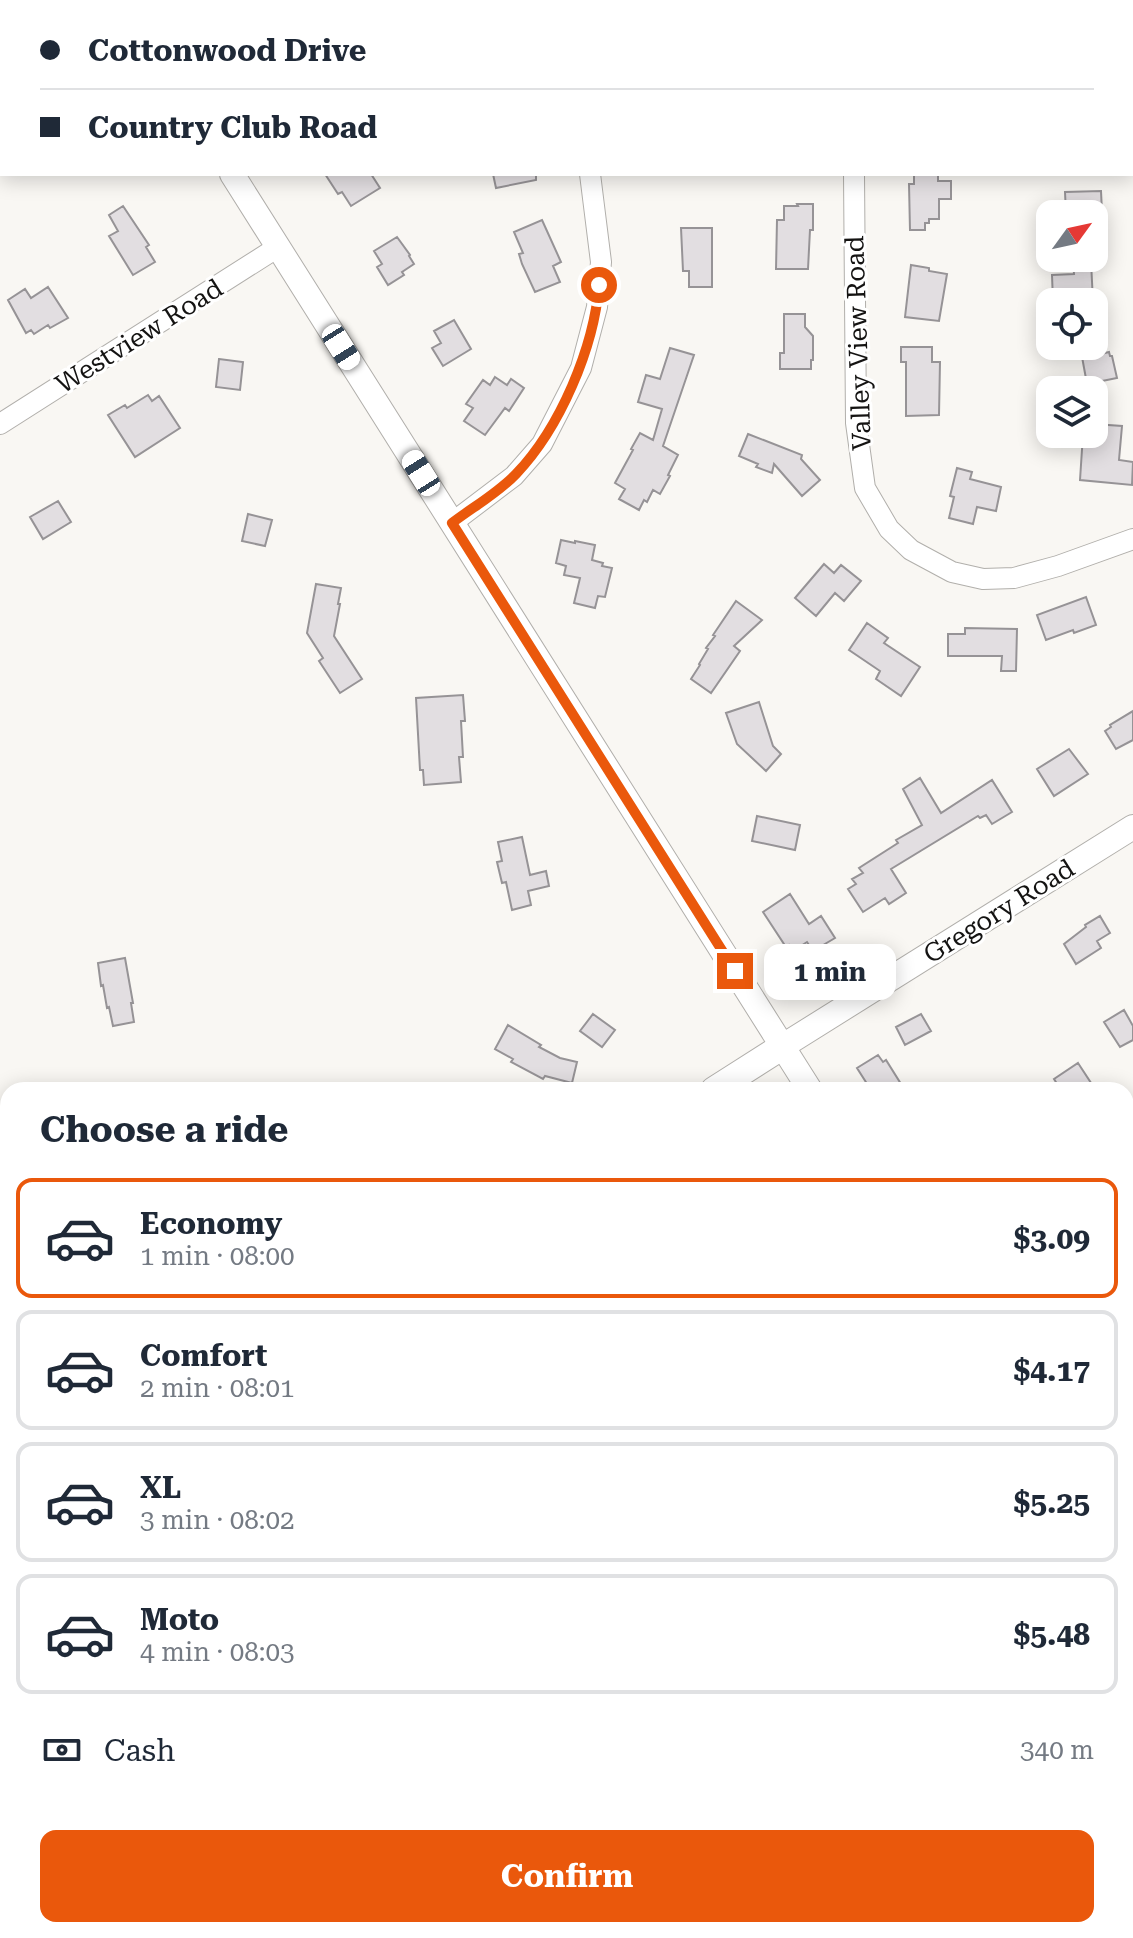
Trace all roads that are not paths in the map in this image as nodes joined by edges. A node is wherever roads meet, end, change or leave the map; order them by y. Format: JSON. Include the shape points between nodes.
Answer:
{"nodes":[{"id":1,"x":233,"y":176,"type":"edge"},
{"id":2,"x":590,"y":176,"type":"edge"},
{"id":3,"x":854,"y":176,"type":"edge"},
{"id":4,"x":278,"y":247,"type":"junction"},
{"id":5,"x":0,"y":424,"type":"edge"},
{"id":6,"x":452,"y":523,"type":"junction"},
{"id":7,"x":1133,"y":539,"type":"edge"},
{"id":8,"x":1133,"y":827,"type":"edge"},
{"id":9,"x":783,"y":1046,"type":"junction"},
{"id":10,"x":727,"y":1082,"type":"edge"},
{"id":11,"x":805,"y":1082,"type":"edge"}],
"edges":[{"from":1,"to":4,"type":"street"},
{"from":2,"to":6,"type":"street","via":[[601,262],[597,307],[581,368],[542,444],[514,476]]},
{"from":3,"to":7,"type":"street","name":"Valley View Road","via":[[856,423],[865,488],[889,529],[911,550],[952,572],[983,579],[1014,578]]},
{"from":4,"to":5,"type":"street","name":"Westview Road"},
{"from":4,"to":6,"type":"street"},
{"from":6,"to":9,"type":"street"},
{"from":8,"to":9,"type":"street","name":"Gregory Road"},
{"from":9,"to":10,"type":"main road"},
{"from":9,"to":11,"type":"street"}]}
